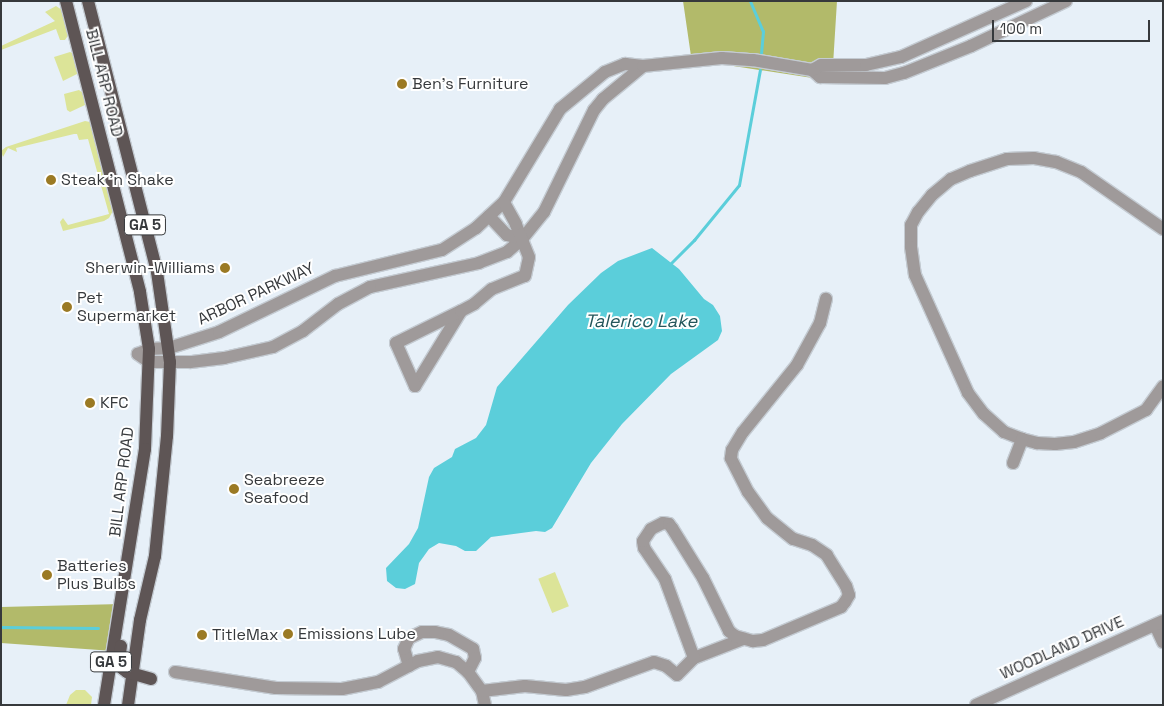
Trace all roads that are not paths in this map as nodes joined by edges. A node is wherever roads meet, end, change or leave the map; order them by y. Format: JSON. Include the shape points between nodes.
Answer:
{"nodes":[{"id":1,"x":66,"y":1,"type":"edge"},
{"id":2,"x":88,"y":1,"type":"edge"},
{"id":3,"x":1026,"y":1,"type":"edge"},
{"id":4,"x":1066,"y":1,"type":"edge"},
{"id":5,"x":643,"y":66,"type":"junction"},
{"id":6,"x":812,"y":70,"type":"junction"},
{"id":7,"x":504,"y":202,"type":"junction"},
{"id":8,"x":489,"y":216,"type":"junction"},
{"id":9,"x":1163,"y":229,"type":"edge"},
{"id":10,"x":522,"y":239,"type":"junction"},
{"id":11,"x":826,"y":299,"type":"dead end"},
{"id":12,"x":461,"y":311,"type":"junction"},
{"id":13,"x":169,"y":348,"type":"junction"},
{"id":14,"x":149,"y":356,"type":"junction"},
{"id":15,"x":170,"y":362,"type":"junction"},
{"id":16,"x":1163,"y":387,"type":"edge"},
{"id":17,"x":1022,"y":440,"type":"junction"},
{"id":18,"x":1013,"y":463,"type":"dead end"},
{"id":19,"x":118,"y":619,"type":"junction"},
{"id":20,"x":1159,"y":623,"type":"edge"},
{"id":21,"x":743,"y":639,"type":"junction"},
{"id":22,"x":1163,"y":642,"type":"edge"},
{"id":23,"x":694,"y":658,"type":"junction"},
{"id":24,"x":409,"y":666,"type":"junction"},
{"id":25,"x":175,"y":672,"type":"dead end"},
{"id":26,"x":468,"y":672,"type":"junction"},
{"id":27,"x":132,"y":674,"type":"junction"},
{"id":28,"x":151,"y":679,"type":"dead end"},
{"id":29,"x":482,"y":691,"type":"junction"},
{"id":30,"x":104,"y":705,"type":"edge"},
{"id":31,"x":128,"y":705,"type":"edge"},
{"id":32,"x":485,"y":705,"type":"edge"},
{"id":33,"x":976,"y":705,"type":"edge"}],
"edges":[{"from":1,"to":14,"type":"main road","name":"BILL ARP ROAD","number":"GA 5","via":[[132,257]]},
{"from":2,"to":13,"type":"main road","name":"BILL ARP ROAD","number":"GA 5","via":[[157,272]]},
{"from":3,"to":6,"type":"street","name":"ARBOR PARKWAY","via":[[901,57],[866,65],[822,66]]},
{"from":4,"to":6,"type":"street","name":"ARBOR PARKWAY","via":[[971,46],[904,73],[885,78],[858,79],[820,77]]},
{"from":5,"to":6,"type":"street","name":"ARBOR PARKWAY","via":[[722,58]]},
{"from":5,"to":7,"type":"street","name":"ARBOR PARKWAY","via":[[625,64],[605,72],[560,109]]},
{"from":5,"to":10,"type":"street","via":[[602,99],[594,110],[544,212]]},
{"from":7,"to":8,"type":"street","name":"ARBOR PARKWAY"},
{"from":7,"to":10,"type":"street"},
{"from":8,"to":10,"type":"street","via":[[507,236]]},
{"from":8,"to":13,"type":"street","name":"ARBOR PARKWAY","via":[[442,250],[335,276],[219,332]]},
{"from":9,"to":17,"type":"street","via":[[1081,172],[1034,158],[1007,159],[951,179],[918,212],[911,225],[911,260],[915,275],[968,393],[1004,432]]},
{"from":10,"to":12,"type":"street","via":[[530,257],[526,276],[492,289]]},
{"from":10,"to":15,"type":"street","via":[[507,252],[479,263],[370,287],[273,347],[224,358]]},
{"from":11,"to":21,"type":"street","via":[[820,324],[797,365],[743,432],[731,458],[748,492],[767,518],[793,539],[812,545],[827,556],[839,572],[848,596],[841,607],[810,621],[763,640]]},
{"from":12,"to":12,"type":"street","via":[[396,343],[415,386],[445,336]]},
{"from":13,"to":14,"type":"street","name":"ARBOR PARKWAY"},
{"from":13,"to":15,"type":"main road","name":"BILL ARP ROAD","number":"GA 5"},
{"from":14,"to":15,"type":"street"},
{"from":14,"to":19,"type":"main road","name":"BILL ARP ROAD","number":"GA 5","via":[[145,449]]},
{"from":15,"to":27,"type":"main road","name":"BILL ARP ROAD","number":"GA 5","via":[[167,436],[155,556]]},
{"from":16,"to":17,"type":"street","via":[[1146,410],[1101,433],[1055,444]]},
{"from":17,"to":18,"type":"street"},
{"from":19,"to":27,"type":"main road","via":[[122,638],[119,660],[122,668]]},
{"from":19,"to":30,"type":"main road","name":"BILL ARP ROAD","number":"GA 5"},
{"from":20,"to":22,"type":"street"},
{"from":20,"to":33,"type":"street","name":"WOODLAND DRIVE"},
{"from":21,"to":23,"type":"street"},
{"from":21,"to":23,"type":"street","via":[[729,631],[677,536],[669,524],[663,524],[646,534],[644,548],[664,579]]},
{"from":23,"to":29,"type":"street","via":[[677,675],[654,662],[585,687],[566,690],[525,686]]},
{"from":24,"to":25,"type":"street","via":[[378,682],[342,689],[276,688]]},
{"from":24,"to":26,"type":"street","via":[[426,658],[438,657],[456,662]]},
{"from":24,"to":26,"type":"street","via":[[404,649],[409,638],[422,632],[435,632],[449,635],[473,649],[475,658]]},
{"from":26,"to":29,"type":"street"},
{"from":27,"to":28,"type":"main road"},
{"from":27,"to":31,"type":"main road","name":"BILL ARP ROAD","number":"GA 5"},
{"from":29,"to":32,"type":"street"}]}
